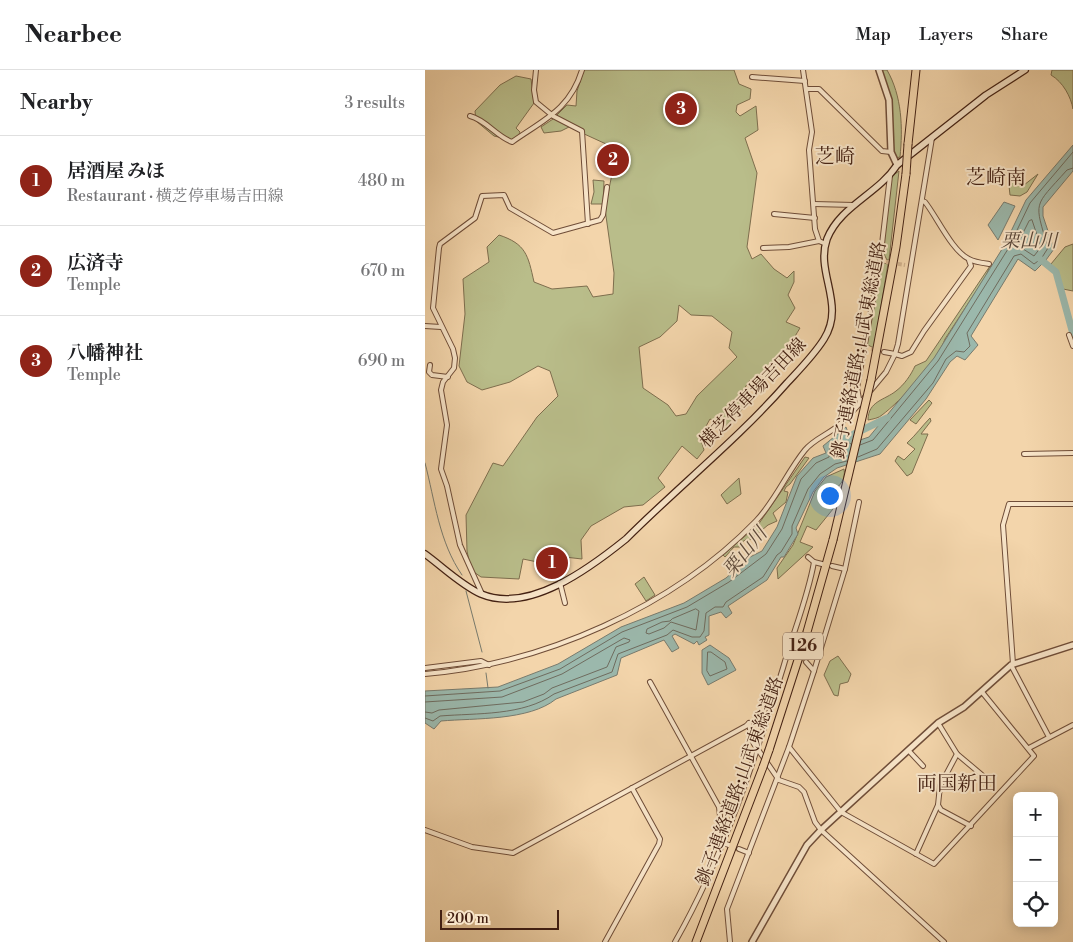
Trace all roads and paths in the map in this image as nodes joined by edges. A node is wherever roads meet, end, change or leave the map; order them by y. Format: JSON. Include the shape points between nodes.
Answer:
{"nodes":[{"id":1,"x":536,"y":70,"type":"edge"},
{"id":2,"x":582,"y":70,"type":"edge"},
{"id":3,"x":803,"y":70,"type":"edge"},
{"id":4,"x":879,"y":70,"type":"edge"},
{"id":5,"x":916,"y":70,"type":"edge"},
{"id":6,"x":1021,"y":71,"type":"edge"},
{"id":7,"x":752,"y":77,"type":"dead end"},
{"id":8,"x":805,"y":81,"type":"junction"},
{"id":9,"x":806,"y":89,"type":"junction"},
{"id":10,"x":470,"y":116,"type":"dead end"},
{"id":11,"x":553,"y":116,"type":"junction"},
{"id":12,"x":932,"y":138,"type":"junction"},
{"id":13,"x":891,"y":152,"type":"junction"},
{"id":14,"x":897,"y":166,"type":"junction"},
{"id":15,"x":890,"y":176,"type":"junction"},
{"id":16,"x":607,"y":187,"type":"dead end"},
{"id":17,"x":922,"y":201,"type":"junction"},
{"id":18,"x":814,"y":204,"type":"junction"},
{"id":19,"x":855,"y":205,"type":"junction"},
{"id":20,"x":773,"y":214,"type":"dead end"},
{"id":21,"x":815,"y":218,"type":"junction"},
{"id":22,"x":588,"y":224,"type":"junction"},
{"id":23,"x":819,"y":241,"type":"junction"},
{"id":24,"x":826,"y":244,"type":"junction"},
{"id":25,"x":763,"y":248,"type":"dead end"},
{"id":26,"x":969,"y":260,"type":"junction"},
{"id":27,"x":880,"y":261,"type":"junction"},
{"id":28,"x":886,"y":262,"type":"tunnel mouth"},
{"id":29,"x":989,"y":264,"type":"dead end"},
{"id":30,"x":905,"y":265,"type":"tunnel mouth"},
{"id":31,"x":912,"y":266,"type":"junction"},
{"id":32,"x":425,"y":326,"type":"edge"},
{"id":33,"x":441,"y":327,"type":"junction"},
{"id":34,"x":1069,"y":335,"type":"dead end"},
{"id":35,"x":1073,"y":346,"type":"edge"},
{"id":36,"x":865,"y":348,"type":"junction"},
{"id":37,"x":871,"y":349,"type":"tunnel mouth"},
{"id":38,"x":884,"y":352,"type":"tunnel mouth"},
{"id":39,"x":895,"y":354,"type":"junction"},
{"id":40,"x":429,"y":365,"type":"dead end"},
{"id":41,"x":448,"y":377,"type":"junction"},
{"id":42,"x":860,"y":404,"type":"junction"},
{"id":43,"x":1073,"y":453,"type":"edge"},
{"id":44,"x":1024,"y":454,"type":"dead end"},
{"id":45,"x":859,"y":502,"type":"dead end"},
{"id":46,"x":1073,"y":504,"type":"edge"},
{"id":47,"x":425,"y":554,"type":"edge"},
{"id":48,"x":808,"y":557,"type":"dead end"},
{"id":49,"x":814,"y":562,"type":"junction"},
{"id":50,"x":822,"y":564,"type":"dead end"},
{"id":51,"x":832,"y":566,"type":"dead end"},
{"id":52,"x":845,"y":569,"type":"junction"},
{"id":53,"x":560,"y":582,"type":"junction"},
{"id":54,"x":482,"y":594,"type":"junction"},
{"id":55,"x":565,"y":603,"type":"dead end"},
{"id":56,"x":790,"y":644,"type":"junction"},
{"id":57,"x":1073,"y":645,"type":"edge"},
{"id":58,"x":795,"y":650,"type":"tunnel mouth"},
{"id":59,"x":806,"y":662,"type":"tunnel mouth"},
{"id":60,"x":489,"y":665,"type":"junction"},
{"id":61,"x":1012,"y":665,"type":"junction"},
{"id":62,"x":425,"y":668,"type":"edge"},
{"id":63,"x":814,"y":671,"type":"junction"},
{"id":64,"x":425,"y":674,"type":"edge"},
{"id":65,"x":650,"y":682,"type":"dead end"},
{"id":66,"x":982,"y":692,"type":"junction"},
{"id":67,"x":938,"y":723,"type":"junction"},
{"id":68,"x":1073,"y":725,"type":"edge"},
{"id":69,"x":1049,"y":737,"type":"junction"},
{"id":70,"x":757,"y":747,"type":"junction"},
{"id":71,"x":789,"y":747,"type":"junction"},
{"id":72,"x":1029,"y":748,"type":"junction"},
{"id":73,"x":909,"y":751,"type":"junction"},
{"id":74,"x":957,"y":754,"type":"junction"},
{"id":75,"x":691,"y":756,"type":"junction"},
{"id":76,"x":923,"y":766,"type":"dead end"},
{"id":77,"x":982,"y":775,"type":"dead end"},
{"id":78,"x":777,"y":778,"type":"junction"},
{"id":79,"x":632,"y":788,"type":"junction"},
{"id":80,"x":938,"y":804,"type":"junction"},
{"id":81,"x":841,"y":812,"type":"junction"},
{"id":82,"x":971,"y":826,"type":"junction"},
{"id":83,"x":425,"y":830,"type":"edge"},
{"id":84,"x":821,"y":830,"type":"junction"},
{"id":85,"x":723,"y":843,"type":"junction"},
{"id":86,"x":729,"y":845,"type":"dead end"},
{"id":87,"x":739,"y":849,"type":"dead end"},
{"id":88,"x":749,"y":853,"type":"junction"},
{"id":89,"x":916,"y":854,"type":"junction"},
{"id":90,"x":605,"y":942,"type":"edge"},
{"id":91,"x":675,"y":942,"type":"edge"},
{"id":92,"x":696,"y":942,"type":"edge"},
{"id":93,"x":730,"y":942,"type":"edge"},
{"id":94,"x":753,"y":942,"type":"edge"},
{"id":95,"x":944,"y":942,"type":"edge"}],
"edges":[{"from":1,"to":11,"type":"street","via":[[536,102]]},
{"from":2,"to":11,"type":"street","via":[[567,102]]},
{"from":3,"to":8,"type":"street"},
{"from":4,"to":13,"type":"street","via":[[889,100]]},
{"from":5,"to":92,"type":"highway","name":"銚子連絡道路;山武東総道路","number":"126","bridge":true,"via":[[894,256],[871,380],[833,540],[769,750]]},
{"from":6,"to":12,"type":"main road","name":"横芝停車場吉田線"},
{"from":7,"to":8,"type":"street"},
{"from":8,"to":9,"type":"street"},
{"from":9,"to":13,"type":"street","via":[[819,89],[883,151]]},
{"from":9,"to":18,"type":"street","via":[[812,132],[809,150]]},
{"from":10,"to":11,"type":"street","via":[[512,142]]},
{"from":11,"to":22,"type":"street","via":[[582,131]]},
{"from":12,"to":14,"type":"main road","name":"横芝停車場吉田線"},
{"from":12,"to":17,"type":"street"},
{"from":13,"to":14,"type":"street"},
{"from":14,"to":15,"type":"main road","name":"横芝停車場吉田線"},
{"from":15,"to":19,"type":"main road","name":"横芝停車場吉田線"},
{"from":15,"to":27,"type":"street"},
{"from":16,"to":22,"type":"street","via":[[603,215],[600,220]]},
{"from":17,"to":26,"type":"street"},
{"from":17,"to":31,"type":"street"},
{"from":18,"to":19,"type":"street"},
{"from":18,"to":21,"type":"street"},
{"from":19,"to":24,"type":"main road","name":"横芝停車場吉田線","via":[[836,223]]},
{"from":20,"to":21,"type":"street"},
{"from":21,"to":23,"type":"street"},
{"from":22,"to":33,"type":"street","via":[[553,233],[510,208],[504,195],[482,196],[475,218],[440,244],[432,302]]},
{"from":23,"to":24,"type":"street"},
{"from":23,"to":25,"type":"street"},
{"from":24,"to":53,"type":"main road","name":"横芝停車場吉田線","via":[[823,253],[832,296],[832,315],[827,333],[819,345],[765,407],[626,539]]},
{"from":26,"to":29,"type":"street"},
{"from":26,"to":39,"type":"street","via":[[971,266],[911,352],[902,356]]},
{"from":27,"to":28,"type":"street"},
{"from":27,"to":36,"type":"street"},
{"from":30,"to":31,"type":"street"},
{"from":31,"to":39,"type":"street"},
{"from":32,"to":33,"type":"street"},
{"from":33,"to":41,"type":"street","via":[[455,358]]},
{"from":34,"to":35,"type":"street"},
{"from":36,"to":37,"type":"street"},
{"from":36,"to":42,"type":"street","via":[[857,388]]},
{"from":38,"to":39,"type":"street"},
{"from":39,"to":42,"type":"street","via":[[886,372]]},
{"from":40,"to":41,"type":"street","via":[[431,375]]},
{"from":41,"to":54,"type":"street","via":[[441,390],[447,425],[441,469],[460,545]]},
{"from":42,"to":60,"type":"street","via":[[839,425],[807,448],[757,520],[693,574],[640,607],[577,639]]},
{"from":43,"to":44,"type":"street"},
{"from":45,"to":52,"type":"street"},
{"from":46,"to":61,"type":"street","via":[[1009,504],[1003,525]]},
{"from":47,"to":54,"type":"main road","name":"横芝停車場吉田線"},
{"from":48,"to":49,"type":"street"},
{"from":49,"to":50,"type":"street"},
{"from":49,"to":56,"type":"street"},
{"from":51,"to":52,"type":"street"},
{"from":52,"to":63,"type":"street"},
{"from":53,"to":54,"type":"main road","name":"横芝停車場吉田線","via":[[533,596],[517,599]]},
{"from":53,"to":55,"type":"street"},
{"from":56,"to":58,"type":"street"},
{"from":56,"to":70,"type":"street"},
{"from":57,"to":61,"type":"street"},
{"from":59,"to":63,"type":"street"},
{"from":60,"to":62,"type":"street","via":[[481,661]]},
{"from":60,"to":64,"type":"street"},
{"from":61,"to":66,"type":"street"},
{"from":61,"to":69,"type":"street"},
{"from":63,"to":71,"type":"street"},
{"from":65,"to":75,"type":"street"},
{"from":66,"to":67,"type":"street"},
{"from":66,"to":72,"type":"street"},
{"from":67,"to":73,"type":"street"},
{"from":67,"to":74,"type":"street"},
{"from":68,"to":69,"type":"street"},
{"from":69,"to":72,"type":"street"},
{"from":70,"to":75,"type":"street","via":[[752,741],[749,723]]},
{"from":70,"to":78,"type":"street"},
{"from":70,"to":85,"type":"street"},
{"from":71,"to":78,"type":"street"},
{"from":71,"to":81,"type":"street"},
{"from":72,"to":82,"type":"street","via":[[1033,757]]},
{"from":73,"to":76,"type":"street"},
{"from":73,"to":81,"type":"street"},
{"from":74,"to":77,"type":"street"},
{"from":74,"to":80,"type":"street","via":[[940,786]]},
{"from":75,"to":79,"type":"street"},
{"from":75,"to":85,"type":"street","via":[[719,807]]},
{"from":78,"to":84,"type":"street","via":[[804,792]]},
{"from":78,"to":88,"type":"street"},
{"from":79,"to":83,"type":"street","via":[[513,853],[472,847]]},
{"from":79,"to":90,"type":"street","via":[[660,839]]},
{"from":80,"to":82,"type":"street","via":[[941,810]]},
{"from":80,"to":89,"type":"street"},
{"from":81,"to":84,"type":"street"},
{"from":81,"to":89,"type":"street"},
{"from":82,"to":89,"type":"street","via":[[935,864]]},
{"from":84,"to":94,"type":"street","via":[[807,845]]},
{"from":84,"to":95,"type":"street"},
{"from":85,"to":86,"type":"street"},
{"from":85,"to":91,"type":"street","via":[[703,891]]},
{"from":87,"to":88,"type":"street"},
{"from":88,"to":93,"type":"street","via":[[727,910]]}]}
